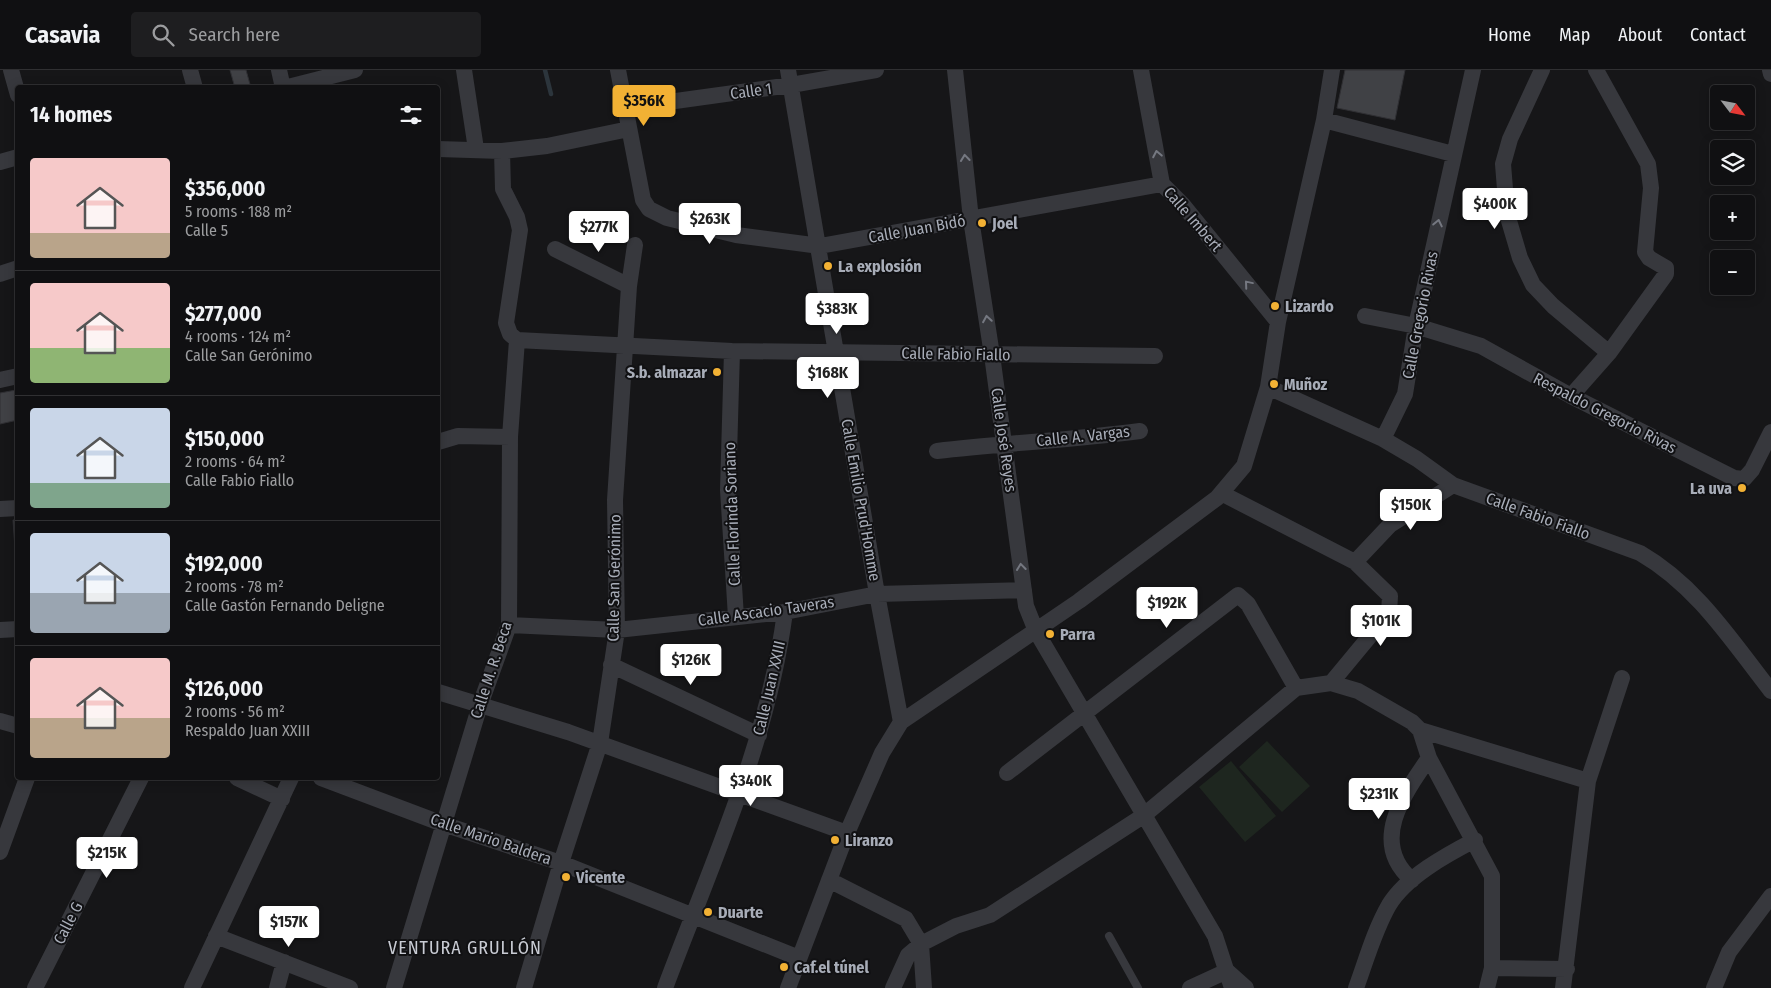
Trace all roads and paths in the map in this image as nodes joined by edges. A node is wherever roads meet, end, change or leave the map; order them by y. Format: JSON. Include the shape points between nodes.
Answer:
{"nodes":[{"id":1,"x":190,"y":70,"type":"edge"},
{"id":2,"x":278,"y":70,"type":"edge"},
{"id":3,"x":355,"y":70,"type":"edge"},
{"id":4,"x":464,"y":70,"type":"edge"},
{"id":5,"x":618,"y":70,"type":"edge"},
{"id":6,"x":876,"y":70,"type":"edge"},
{"id":7,"x":956,"y":70,"type":"edge"},
{"id":8,"x":1141,"y":70,"type":"edge"},
{"id":9,"x":1332,"y":70,"type":"edge"},
{"id":10,"x":1472,"y":70,"type":"edge"},
{"id":11,"x":1542,"y":70,"type":"edge"},
{"id":12,"x":1596,"y":70,"type":"edge"},
{"id":13,"x":1770,"y":70,"type":"edge"},
{"id":14,"x":13,"y":71,"type":"edge"},
{"id":15,"x":1771,"y":74,"type":"edge"},
{"id":16,"x":790,"y":78,"type":"edge"},
{"id":17,"x":16,"y":85,"type":"edge"},
{"id":18,"x":194,"y":85,"type":"edge"},
{"id":19,"x":282,"y":85,"type":"edge"},
{"id":20,"x":295,"y":85,"type":"edge"},
{"id":21,"x":625,"y":108,"type":"junction"},
{"id":22,"x":1324,"y":120,"type":"junction"},
{"id":23,"x":629,"y":129,"type":"junction"},
{"id":24,"x":476,"y":149,"type":"junction"},
{"id":25,"x":502,"y":151,"type":"junction"},
{"id":26,"x":440,"y":152,"type":"edge"},
{"id":27,"x":1453,"y":154,"type":"junction"},
{"id":28,"x":15,"y":158,"type":"edge"},
{"id":29,"x":0,"y":162,"type":"edge"},
{"id":30,"x":1162,"y":184,"type":"junction"},
{"id":31,"x":971,"y":219,"type":"junction"},
{"id":32,"x":635,"y":246,"type":"dead end"},
{"id":33,"x":820,"y":246,"type":"junction"},
{"id":34,"x":555,"y":249,"type":"dead end"},
{"id":35,"x":15,"y":269,"type":"edge"},
{"id":36,"x":0,"y":274,"type":"edge"},
{"id":37,"x":629,"y":286,"type":"junction"},
{"id":38,"x":1364,"y":316,"type":"dead end"},
{"id":39,"x":1278,"y":322,"type":"junction"},
{"id":40,"x":1416,"y":326,"type":"junction"},
{"id":41,"x":517,"y":340,"type":"junction"},
{"id":42,"x":625,"y":346,"type":"junction"},
{"id":43,"x":732,"y":351,"type":"junction"},
{"id":44,"x":835,"y":351,"type":"junction"},
{"id":45,"x":1609,"y":353,"type":"junction"},
{"id":46,"x":992,"y":355,"type":"junction"},
{"id":47,"x":1156,"y":356,"type":"dead end"},
{"id":48,"x":15,"y":377,"type":"edge"},
{"id":49,"x":0,"y":380,"type":"edge"},
{"id":50,"x":1268,"y":387,"type":"junction"},
{"id":51,"x":1571,"y":396,"type":"junction"},
{"id":52,"x":1140,"y":431,"type":"dead end"},
{"id":53,"x":1771,"y":432,"type":"edge"},
{"id":54,"x":510,"y":437,"type":"junction"},
{"id":55,"x":1384,"y":439,"type":"junction"},
{"id":56,"x":440,"y":441,"type":"edge"},
{"id":57,"x":1005,"y":443,"type":"junction"},
{"id":58,"x":937,"y":451,"type":"dead end"},
{"id":59,"x":1453,"y":484,"type":"junction"},
{"id":60,"x":1221,"y":493,"type":"junction"},
{"id":61,"x":15,"y":508,"type":"edge"},
{"id":62,"x":0,"y":509,"type":"edge"},
{"id":63,"x":1355,"y":562,"type":"junction"},
{"id":64,"x":1024,"y":590,"type":"junction"},
{"id":65,"x":877,"y":594,"type":"junction"},
{"id":66,"x":785,"y":612,"type":"junction"},
{"id":67,"x":736,"y":617,"type":"junction"},
{"id":68,"x":508,"y":626,"type":"junction"},
{"id":69,"x":15,"y":629,"type":"edge"},
{"id":70,"x":0,"y":630,"type":"edge"},
{"id":71,"x":617,"y":630,"type":"junction"},
{"id":72,"x":1036,"y":631,"type":"junction"},
{"id":73,"x":611,"y":665,"type":"junction"},
{"id":74,"x":1622,"y":678,"type":"dead end"},
{"id":75,"x":1331,"y":683,"type":"junction"},
{"id":76,"x":1296,"y":688,"type":"junction"},
{"id":77,"x":1771,"y":691,"type":"edge"},
{"id":78,"x":440,"y":693,"type":"edge"},
{"id":79,"x":480,"y":705,"type":"junction"},
{"id":80,"x":1084,"y":712,"type":"junction"},
{"id":81,"x":0,"y":721,"type":"edge"},
{"id":82,"x":902,"y":722,"type":"junction"},
{"id":83,"x":15,"y":725,"type":"edge"},
{"id":84,"x":1420,"y":730,"type":"junction"},
{"id":85,"x":759,"y":735,"type":"junction"},
{"id":86,"x":600,"y":743,"type":"junction"},
{"id":87,"x":1429,"y":758,"type":"junction"},
{"id":88,"x":1007,"y":772,"type":"dead end"},
{"id":89,"x":26,"y":780,"type":"edge"},
{"id":90,"x":140,"y":780,"type":"edge"},
{"id":91,"x":242,"y":780,"type":"edge"},
{"id":92,"x":290,"y":780,"type":"edge"},
{"id":93,"x":326,"y":780,"type":"edge"},
{"id":94,"x":1588,"y":780,"type":"junction"},
{"id":95,"x":739,"y":794,"type":"junction"},
{"id":96,"x":282,"y":798,"type":"junction"},
{"id":97,"x":1143,"y":816,"type":"junction"},
{"id":98,"x":443,"y":824,"type":"junction"},
{"id":99,"x":847,"y":833,"type":"junction"},
{"id":100,"x":1475,"y":840,"type":"junction"},
{"id":101,"x":0,"y":852,"type":"edge"},
{"id":102,"x":561,"y":863,"type":"junction"},
{"id":103,"x":829,"y":880,"type":"junction"},
{"id":104,"x":1412,"y":880,"type":"junction"},
{"id":105,"x":1771,"y":896,"type":"edge"},
{"id":106,"x":692,"y":916,"type":"junction"},
{"id":107,"x":216,"y":936,"type":"junction"},
{"id":108,"x":1110,"y":936,"type":"dead end"},
{"id":109,"x":921,"y":944,"type":"junction"},
{"id":110,"x":800,"y":958,"type":"junction"},
{"id":111,"x":284,"y":962,"type":"junction"},
{"id":112,"x":1492,"y":968,"type":"junction"},
{"id":113,"x":1566,"y":969,"type":"junction"},
{"id":114,"x":1227,"y":971,"type":"junction"},
{"id":115,"x":35,"y":988,"type":"edge"},
{"id":116,"x":192,"y":988,"type":"edge"},
{"id":117,"x":277,"y":988,"type":"edge"},
{"id":118,"x":350,"y":988,"type":"edge"},
{"id":119,"x":394,"y":988,"type":"edge"},
{"id":120,"x":524,"y":988,"type":"edge"},
{"id":121,"x":665,"y":988,"type":"edge"},
{"id":122,"x":788,"y":988,"type":"edge"},
{"id":123,"x":894,"y":988,"type":"edge"},
{"id":124,"x":924,"y":988,"type":"edge"},
{"id":125,"x":1138,"y":988,"type":"edge"},
{"id":126,"x":1190,"y":988,"type":"edge"},
{"id":127,"x":1232,"y":988,"type":"edge"},
{"id":128,"x":1246,"y":988,"type":"edge"},
{"id":129,"x":1356,"y":988,"type":"edge"},
{"id":130,"x":1487,"y":988,"type":"edge"},
{"id":131,"x":1563,"y":988,"type":"edge"},
{"id":132,"x":1714,"y":988,"type":"edge"}],
"edges":[{"from":1,"to":18,"type":"street"},
{"from":2,"to":19,"type":"street"},
{"from":3,"to":20,"type":"street"},
{"from":4,"to":24,"type":"street"},
{"from":5,"to":21,"type":"street","name":"Calle Juan Bidó"},
{"from":6,"to":16,"type":"street","name":"Calle 1"},
{"from":31,"to":7,"type":"street","name":"Calle José Reyes","one_way":true},
{"from":30,"to":8,"type":"street","name":"Calle Imbert","one_way":true},
{"from":9,"to":22,"type":"street"},
{"from":10,"to":27,"type":"street","name":"Calle Gregorio Rivas"},
{"from":11,"to":45,"type":"street","via":[[1510,139],[1503,164],[1507,214],[1520,258],[1533,285]]},
{"from":12,"to":45,"type":"street","via":[[1648,164],[1651,188],[1645,252],[1666,268],[1666,274]]},
{"from":13,"to":15,"type":"street"},
{"from":14,"to":17,"type":"street"},
{"from":16,"to":21,"type":"street","name":"Calle 1"},
{"from":16,"to":33,"type":"street","name":"Calle Emilio Prud'Homme"},
{"from":21,"to":23,"type":"street","name":"Calle Juan Bidó"},
{"from":22,"to":27,"type":"street"},
{"from":22,"to":39,"type":"street"},
{"from":23,"to":25,"type":"street","via":[[547,146]]},
{"from":23,"to":33,"type":"street","name":"Calle Juan Bidó","via":[[643,200],[649,209],[667,218],[736,235]]},
{"from":24,"to":25,"type":"street"},
{"from":24,"to":26,"type":"street"},
{"from":25,"to":41,"type":"street","via":[[503,189],[520,230],[506,323],[510,334]]},
{"from":40,"to":27,"type":"street","name":"Calle Gregorio Rivas","one_way":true},
{"from":28,"to":29,"type":"street"},
{"from":30,"to":31,"type":"street","name":"Calle Juan Bidó"},
{"from":39,"to":30,"type":"street","name":"Calle Imbert","one_way":true,"via":[[1183,205]]},
{"from":31,"to":33,"type":"street","name":"Calle Juan Bidó"},
{"from":46,"to":31,"type":"street","name":"Calle José Reyes","one_way":true},
{"from":32,"to":37,"type":"street","name":"Calle San Gerónimo"},
{"from":33,"to":44,"type":"street","name":"Calle Emilio Prud'Homme"},
{"from":34,"to":37,"type":"street"},
{"from":35,"to":36,"type":"street"},
{"from":37,"to":42,"type":"street","name":"Calle San Gerónimo"},
{"from":38,"to":40,"type":"street","name":"Respaldo Gregorio Rivas"},
{"from":39,"to":50,"type":"street"},
{"from":40,"to":51,"type":"street","name":"Respaldo Gregorio Rivas","via":[[1481,346]]},
{"from":40,"to":55,"type":"street","name":"Calle Gregorio Rivas","via":[[1405,394]]},
{"from":41,"to":42,"type":"street","name":"Calle Fabio Fiallo"},
{"from":41,"to":54,"type":"street","name":"Calle M. R. Beca"},
{"from":42,"to":43,"type":"street","name":"Calle Fabio Fiallo"},
{"from":42,"to":71,"type":"street","name":"Calle San Gerónimo","via":[[615,500]]},
{"from":43,"to":44,"type":"street","name":"Calle Fabio Fiallo"},
{"from":43,"to":67,"type":"street","name":"Calle Florinda Soriano","via":[[728,490]]},
{"from":44,"to":46,"type":"street","name":"Calle Fabio Fiallo"},
{"from":44,"to":65,"type":"street","name":"Calle Emilio Prud'Homme"},
{"from":45,"to":51,"type":"street"},
{"from":46,"to":47,"type":"street","name":"Calle Fabio Fiallo"},
{"from":46,"to":57,"type":"street","name":"Calle José Reyes"},
{"from":48,"to":49,"type":"street"},
{"from":50,"to":55,"type":"street","name":"Calle Fabio Fiallo"},
{"from":50,"to":60,"type":"street","via":[[1244,466]]},
{"from":51,"to":53,"type":"street","name":"Respaldo Gregorio Rivas","via":[[1734,478],[1744,479],[1752,470]]},
{"from":52,"to":57,"type":"street","name":"Calle A. Vargas"},
{"from":54,"to":56,"type":"street","via":[[458,436]]},
{"from":54,"to":68,"type":"street","name":"Calle M. R. Beca"},
{"from":55,"to":59,"type":"street","name":"Calle Fabio Fiallo"},
{"from":57,"to":58,"type":"street","name":"Calle A. Vargas"},
{"from":64,"to":57,"type":"street","name":"Calle José Reyes","one_way":true},
{"from":59,"to":63,"type":"street","via":[[1390,526]]},
{"from":59,"to":77,"type":"street","name":"Calle Fabio Fiallo","via":[[1640,553],[1655,562],[1697,595]]},
{"from":60,"to":63,"type":"street"},
{"from":60,"to":72,"type":"street"},
{"from":61,"to":62,"type":"street"},
{"from":63,"to":75,"type":"street","via":[[1390,596],[1391,606],[1389,613]]},
{"from":64,"to":65,"type":"street","name":"Calle Ascacio Taveras"},
{"from":64,"to":72,"type":"street","name":"Calle José Reyes","via":[[1026,606]]},
{"from":65,"to":66,"type":"street","name":"Calle Ascacio Taveras"},
{"from":65,"to":82,"type":"street","name":"Calle Emilio Prud'Homme"},
{"from":66,"to":67,"type":"street","name":"Calle Ascacio Taveras"},
{"from":66,"to":85,"type":"street","name":"Calle Juan XXIII","via":[[780,651]]},
{"from":67,"to":71,"type":"street","name":"Calle Ascacio Taveras"},
{"from":68,"to":71,"type":"street","name":"Calle Ascacio Taveras"},
{"from":68,"to":79,"type":"street","name":"Calle M. R. Beca"},
{"from":69,"to":70,"type":"street"},
{"from":71,"to":73,"type":"street","name":"Calle San Gerónimo"},
{"from":72,"to":80,"type":"street","name":"Calle José Reyes"},
{"from":72,"to":82,"type":"street"},
{"from":73,"to":85,"type":"street"},
{"from":73,"to":86,"type":"street","name":"Calle San Gerónimo"},
{"from":74,"to":94,"type":"street"},
{"from":75,"to":76,"type":"street"},
{"from":75,"to":84,"type":"street","via":[[1358,691],[1412,722]]},
{"from":76,"to":80,"type":"street","via":[[1248,604],[1238,595]]},
{"from":76,"to":97,"type":"street"},
{"from":78,"to":79,"type":"street"},
{"from":79,"to":86,"type":"street"},
{"from":79,"to":98,"type":"street","name":"Calle M. R. Beca"},
{"from":80,"to":88,"type":"street"},
{"from":80,"to":97,"type":"street","name":"Calle José Reyes"},
{"from":81,"to":83,"type":"street"},
{"from":82,"to":99,"type":"street","via":[[882,752]]},
{"from":84,"to":87,"type":"street"},
{"from":84,"to":94,"type":"street"},
{"from":85,"to":95,"type":"street","name":"Calle Juan XXIII"},
{"from":86,"to":95,"type":"street"},
{"from":86,"to":102,"type":"street","name":"Calle San Gerónimo"},
{"from":87,"to":100,"type":"street"},
{"from":87,"to":104,"type":"street","via":[[1399,807],[1390,836],[1394,858],[1401,871]]},
{"from":89,"to":101,"type":"street"},
{"from":90,"to":115,"type":"street","name":"Calle G"},
{"from":91,"to":96,"type":"street"},
{"from":92,"to":96,"type":"street"},
{"from":93,"to":98,"type":"street","name":"Calle Mario Baldera"},
{"from":94,"to":113,"type":"street"},
{"from":95,"to":99,"type":"street"},
{"from":95,"to":106,"type":"street","name":"Calle Juan XXIII"},
{"from":96,"to":107,"type":"street"},
{"from":97,"to":109,"type":"street","via":[[990,915],[956,926]]},
{"from":97,"to":114,"type":"street","name":"Calle José Reyes","via":[[1215,936]]},
{"from":98,"to":102,"type":"street","name":"Calle Mario Baldera"},
{"from":98,"to":119,"type":"street","name":"Calle M. R. Beca"},
{"from":99,"to":103,"type":"street"},
{"from":100,"to":104,"type":"street","via":[[1444,856]]},
{"from":100,"to":112,"type":"street","via":[[1492,876]]},
{"from":102,"to":106,"type":"street","name":"Calle Mario Baldera"},
{"from":102,"to":120,"type":"street","name":"Calle San Gerónimo"},
{"from":103,"to":109,"type":"street","via":[[906,919]]},
{"from":103,"to":110,"type":"street"},
{"from":104,"to":129,"type":"street","via":[[1390,904]]},
{"from":105,"to":132,"type":"street","via":[[1729,952]]},
{"from":106,"to":110,"type":"street","name":"Calle Mario Baldera"},
{"from":106,"to":121,"type":"street","name":"Calle Juan XXIII"},
{"from":107,"to":111,"type":"street"},
{"from":107,"to":116,"type":"street"},
{"from":108,"to":125,"type":"lane"},
{"from":109,"to":123,"type":"street","via":[[908,955]]},
{"from":109,"to":124,"type":"street"},
{"from":110,"to":122,"type":"street"},
{"from":111,"to":117,"type":"street"},
{"from":111,"to":118,"type":"street"},
{"from":112,"to":113,"type":"street"},
{"from":112,"to":130,"type":"street"},
{"from":113,"to":131,"type":"street"},
{"from":114,"to":126,"type":"street"},
{"from":114,"to":127,"type":"street","name":"Calle José Reyes"},
{"from":114,"to":128,"type":"street"}]}
